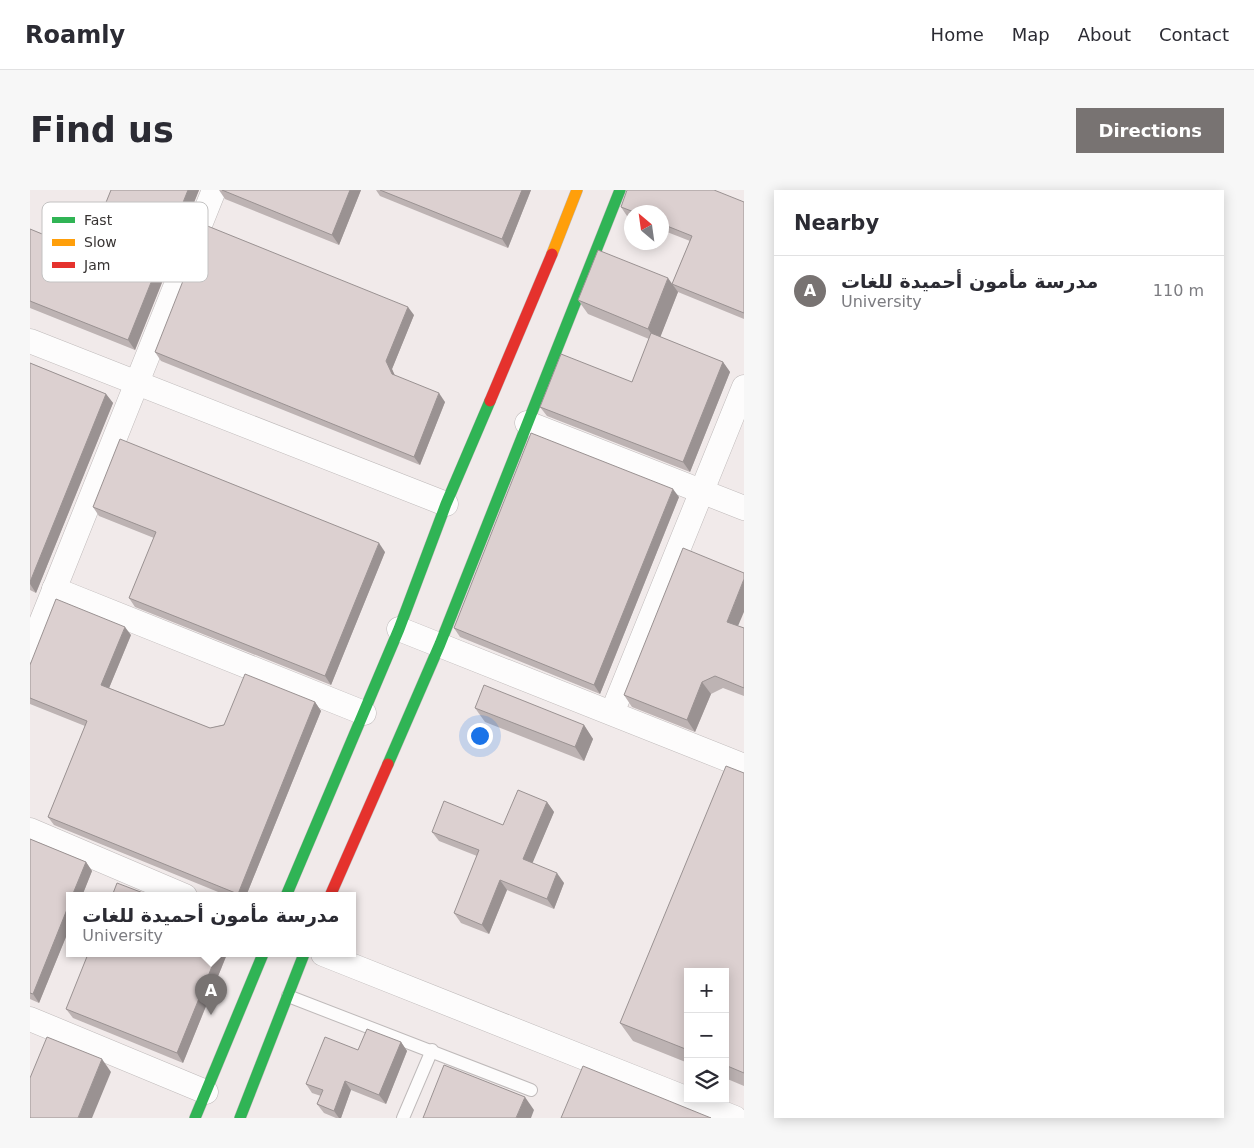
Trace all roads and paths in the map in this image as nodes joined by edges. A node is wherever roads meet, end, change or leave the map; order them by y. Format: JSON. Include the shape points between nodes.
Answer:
{"nodes":[{"id":1,"x":214,"y":190,"type":"edge"},
{"id":2,"x":578,"y":190,"type":"edge"},
{"id":3,"x":620,"y":190,"type":"edge"},
{"id":4,"x":208,"y":205,"type":"edge"},
{"id":5,"x":177,"y":282,"type":"edge"},
{"id":6,"x":30,"y":341,"type":"edge"},
{"id":7,"x":137,"y":383,"type":"junction"},
{"id":8,"x":744,"y":387,"type":"edge"},
{"id":9,"x":527,"y":423,"type":"junction"},
{"id":10,"x":703,"y":491,"type":"junction"},
{"id":11,"x":446,"y":504,"type":"junction"},
{"id":12,"x":744,"y":508,"type":"edge"},
{"id":13,"x":54,"y":589,"type":"junction"},
{"id":14,"x":399,"y":628,"type":"junction"},
{"id":15,"x":440,"y":644,"type":"junction"},
{"id":16,"x":30,"y":650,"type":"edge"},
{"id":17,"x":364,"y":713,"type":"junction"},
{"id":18,"x":612,"y":713,"type":"junction"},
{"id":19,"x":744,"y":766,"type":"edge"},
{"id":20,"x":30,"y":830,"type":"edge"},
{"id":21,"x":176,"y":892,"type":"edge"},
{"id":22,"x":288,"y":892,"type":"edge"},
{"id":23,"x":332,"y":892,"type":"edge"},
{"id":24,"x":261,"y":957,"type":"edge"},
{"id":25,"x":303,"y":957,"type":"edge"},
{"id":26,"x":331,"y":957,"type":"edge"},
{"id":27,"x":288,"y":996,"type":"junction"},
{"id":28,"x":30,"y":1019,"type":"edge"},
{"id":29,"x":432,"y":1050,"type":"junction"},
{"id":30,"x":531,"y":1090,"type":"dead end"},
{"id":31,"x":206,"y":1092,"type":"junction"},
{"id":32,"x":684,"y":1097,"type":"edge"},
{"id":33,"x":698,"y":1103,"type":"edge"},
{"id":34,"x":196,"y":1118,"type":"edge"},
{"id":35,"x":240,"y":1118,"type":"edge"},
{"id":36,"x":403,"y":1118,"type":"edge"},
{"id":37,"x":735,"y":1118,"type":"edge"}],
"edges":[{"from":1,"to":4,"type":"street"},
{"from":2,"to":11,"type":"street"},
{"from":3,"to":9,"type":"street"},
{"from":5,"to":7,"type":"street"},
{"from":6,"to":7,"type":"street"},
{"from":7,"to":11,"type":"street"},
{"from":7,"to":13,"type":"street"},
{"from":8,"to":10,"type":"street"},
{"from":9,"to":10,"type":"street"},
{"from":9,"to":15,"type":"street"},
{"from":10,"to":12,"type":"street"},
{"from":10,"to":18,"type":"street"},
{"from":11,"to":14,"type":"street"},
{"from":13,"to":16,"type":"street"},
{"from":13,"to":17,"type":"street"},
{"from":14,"to":15,"type":"street"},
{"from":14,"to":17,"type":"street"},
{"from":15,"to":18,"type":"street"},
{"from":15,"to":23,"type":"street"},
{"from":17,"to":22,"type":"street"},
{"from":18,"to":19,"type":"street"},
{"from":20,"to":21,"type":"street"},
{"from":24,"to":31,"type":"street"},
{"from":25,"to":27,"type":"street"},
{"from":26,"to":32,"type":"street"},
{"from":27,"to":29,"type":"lane"},
{"from":27,"to":35,"type":"street"},
{"from":28,"to":31,"type":"street"},
{"from":29,"to":30,"type":"lane"},
{"from":29,"to":36,"type":"lane"},
{"from":31,"to":34,"type":"street"},
{"from":33,"to":37,"type":"street"}]}
